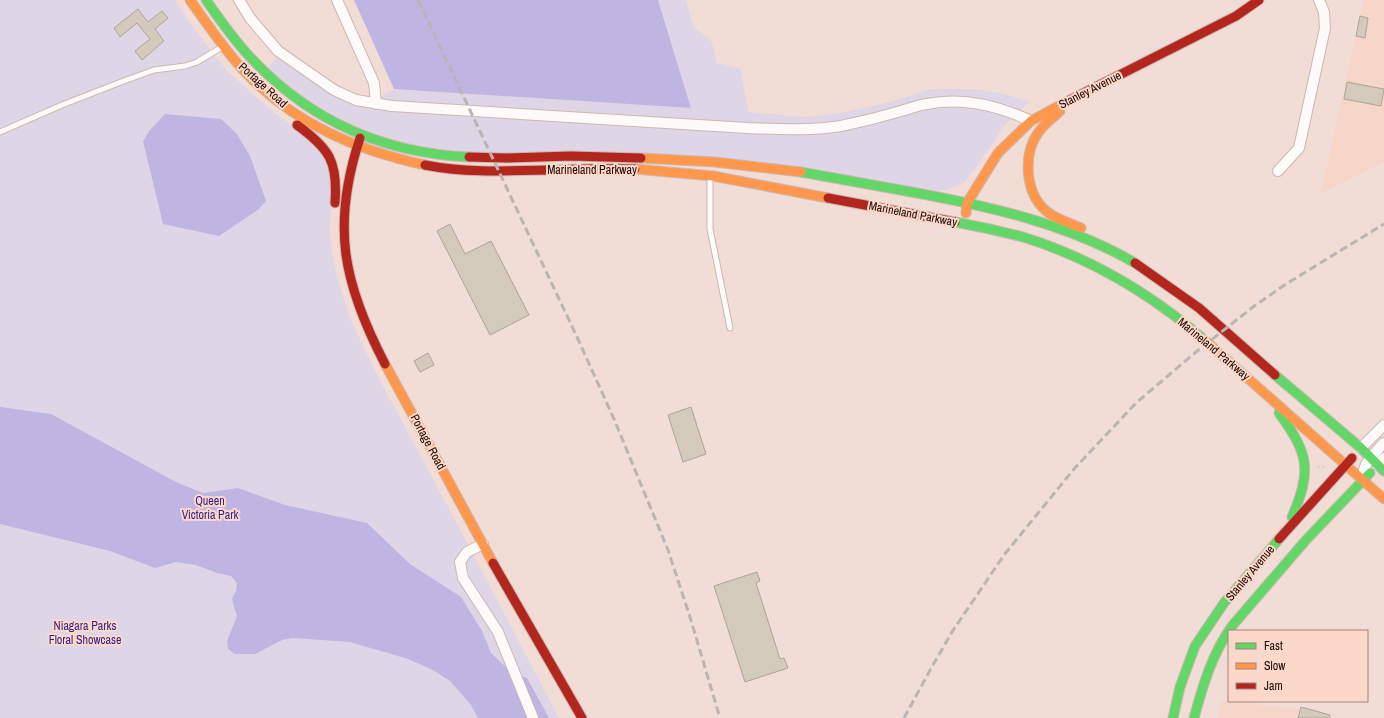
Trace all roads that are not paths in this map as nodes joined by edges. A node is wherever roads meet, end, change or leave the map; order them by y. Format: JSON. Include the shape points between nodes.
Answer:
{"nodes":[{"id":1,"x":183,"y":0,"type":"edge"},
{"id":2,"x":190,"y":0,"type":"edge"},
{"id":3,"x":206,"y":0,"type":"edge"},
{"id":4,"x":337,"y":0,"type":"edge"},
{"id":5,"x":1259,"y":0,"type":"edge"},
{"id":6,"x":1319,"y":0,"type":"edge"},
{"id":7,"x":243,"y":2,"type":"edge"},
{"id":8,"x":194,"y":22,"type":"dead end"},
{"id":9,"x":233,"y":39,"type":"junction"},
{"id":10,"x":208,"y":42,"type":"dead end"},
{"id":11,"x":224,"y":46,"type":"junction"},
{"id":12,"x":215,"y":51,"type":"junction"},
{"id":13,"x":1073,"y":98,"type":"junction"},
{"id":14,"x":376,"y":104,"type":"junction"},
{"id":15,"x":1030,"y":121,"type":"junction"},
{"id":16,"x":0,"y":132,"type":"edge"},
{"id":17,"x":361,"y":135,"type":"junction"},
{"id":18,"x":357,"y":146,"type":"junction"},
{"id":19,"x":1278,"y":171,"type":"dead end"},
{"id":20,"x":710,"y":176,"type":"junction"},
{"id":21,"x":968,"y":203,"type":"junction"},
{"id":22,"x":334,"y":213,"type":"dead end"},
{"id":23,"x":963,"y":223,"type":"junction"},
{"id":24,"x":349,"y":304,"type":"dead end"},
{"id":25,"x":1203,"y":311,"type":"junction"},
{"id":26,"x":730,"y":328,"type":"dead end"},
{"id":27,"x":396,"y":383,"type":"junction"},
{"id":28,"x":1263,"y":391,"type":"junction"},
{"id":29,"x":1384,"y":425,"type":"edge"},
{"id":30,"x":1384,"y":443,"type":"edge"},
{"id":31,"x":1361,"y":448,"type":"junction"},
{"id":32,"x":1371,"y":458,"type":"junction"},
{"id":33,"x":1346,"y":464,"type":"junction"},
{"id":34,"x":1382,"y":465,"type":"edge"},
{"id":35,"x":1363,"y":480,"type":"junction"},
{"id":36,"x":1384,"y":499,"type":"edge"},
{"id":37,"x":1286,"y":530,"type":"junction"},
{"id":38,"x":483,"y":544,"type":"junction"},
{"id":39,"x":1229,"y":630,"type":"edge"},
{"id":40,"x":1228,"y":632,"type":"edge"},
{"id":41,"x":533,"y":718,"type":"edge"},
{"id":42,"x":582,"y":718,"type":"edge"},
{"id":43,"x":1173,"y":718,"type":"edge"},
{"id":44,"x":1194,"y":718,"type":"edge"}],
"edges":[{"from":1,"to":8,"type":"main road"},
{"from":2,"to":11,"type":"main road","name":"Portage Road"},
{"from":3,"to":9,"type":"main road","name":"Portage Road"},
{"from":4,"to":14,"type":"street","via":[[374,83]]},
{"from":5,"to":13,"type":"main road","name":"Stanley Avenue","via":[[1236,16]]},
{"from":6,"to":19,"type":"street","via":[[1324,12],[1325,28],[1299,148]]},
{"from":7,"to":14,"type":"street","via":[[250,18],[278,51],[334,90],[356,100]]},
{"from":9,"to":11,"type":"lane"},
{"from":9,"to":17,"type":"main road","name":"Portage Road","via":[[260,69],[291,95],[319,114]]},
{"from":10,"to":12,"type":"main road"},
{"from":11,"to":12,"type":"lane"},
{"from":11,"to":18,"type":"main road","name":"Portage Road","via":[[246,73],[284,105],[314,125]]},
{"from":12,"to":16,"type":"lane","via":[[185,66],[154,70],[121,82]]},
{"from":12,"to":22,"type":"main road","via":[[259,95],[322,145],[336,172]]},
{"from":13,"to":15,"type":"main road","name":"Stanley Avenue"},
{"from":13,"to":25,"type":"main road","via":[[1037,134],[1030,149],[1028,169],[1034,194],[1046,210],[1119,245],[1161,273]]},
{"from":14,"to":15,"type":"street","via":[[747,128],[799,129],[853,124],[926,104],[951,101],[1000,109]]},
{"from":15,"to":21,"type":"main road","name":"Stanley Avenue","via":[[998,153]]},
{"from":17,"to":18,"type":"main road","name":"Portage Road"},
{"from":17,"to":21,"type":"main road","name":"Marineland Parkway","via":[[405,149],[460,157],[623,157],[753,166]]},
{"from":18,"to":20,"type":"main road","name":"Marineland Parkway","via":[[420,164],[460,169],[621,169]]},
{"from":18,"to":27,"type":"main road","name":"Portage Road","via":[[344,208],[345,257],[357,301],[374,342]]},
{"from":20,"to":23,"type":"main road","name":"Marineland Parkway"},
{"from":20,"to":26,"type":"lane","via":[[710,229]]},
{"from":21,"to":23,"type":"main road","name":"Stanley Avenue"},
{"from":21,"to":25,"type":"main road","name":"Marineland Parkway","via":[[1037,221],[1092,242],[1139,266]]},
{"from":23,"to":28,"type":"main road","name":"Marineland Parkway","via":[[1026,238],[1078,257],[1110,273],[1196,332]]},
{"from":24,"to":27,"type":"main road","via":[[370,348]]},
{"from":25,"to":31,"type":"main road","name":"Marineland Parkway"},
{"from":27,"to":38,"type":"main road","name":"Portage Road"},
{"from":28,"to":33,"type":"main road","name":"Marineland Parkway"},
{"from":28,"to":37,"type":"main road","via":[[1290,428],[1306,461],[1302,496]]},
{"from":29,"to":31,"type":"street"},
{"from":30,"to":32,"type":"street"},
{"from":31,"to":32,"type":"main road","name":"Marineland Parkway"},
{"from":31,"to":33,"type":"main road","name":"Stanley Avenue"},
{"from":32,"to":34,"type":"main road","name":"Marineland Parkway"},
{"from":32,"to":35,"type":"street","via":[[1363,470]]},
{"from":33,"to":35,"type":"main road","name":"Marineland Parkway"},
{"from":33,"to":37,"type":"main road","name":"Stanley Avenue"},
{"from":34,"to":35,"type":"main road","name":"Stanley Avenue"},
{"from":35,"to":36,"type":"main road","name":"Marineland Parkway"},
{"from":35,"to":39,"type":"main road","name":"Stanley Avenue","via":[[1310,535]]},
{"from":37,"to":43,"type":"main road","name":"Stanley Avenue","via":[[1224,603],[1195,646],[1180,688]]},
{"from":38,"to":41,"type":"street","via":[[467,552],[460,562],[463,578],[498,632]]},
{"from":38,"to":42,"type":"main road","name":"Portage Road"},
{"from":40,"to":44,"type":"main road","name":"Stanley Avenue","via":[[1210,663]]}]}
